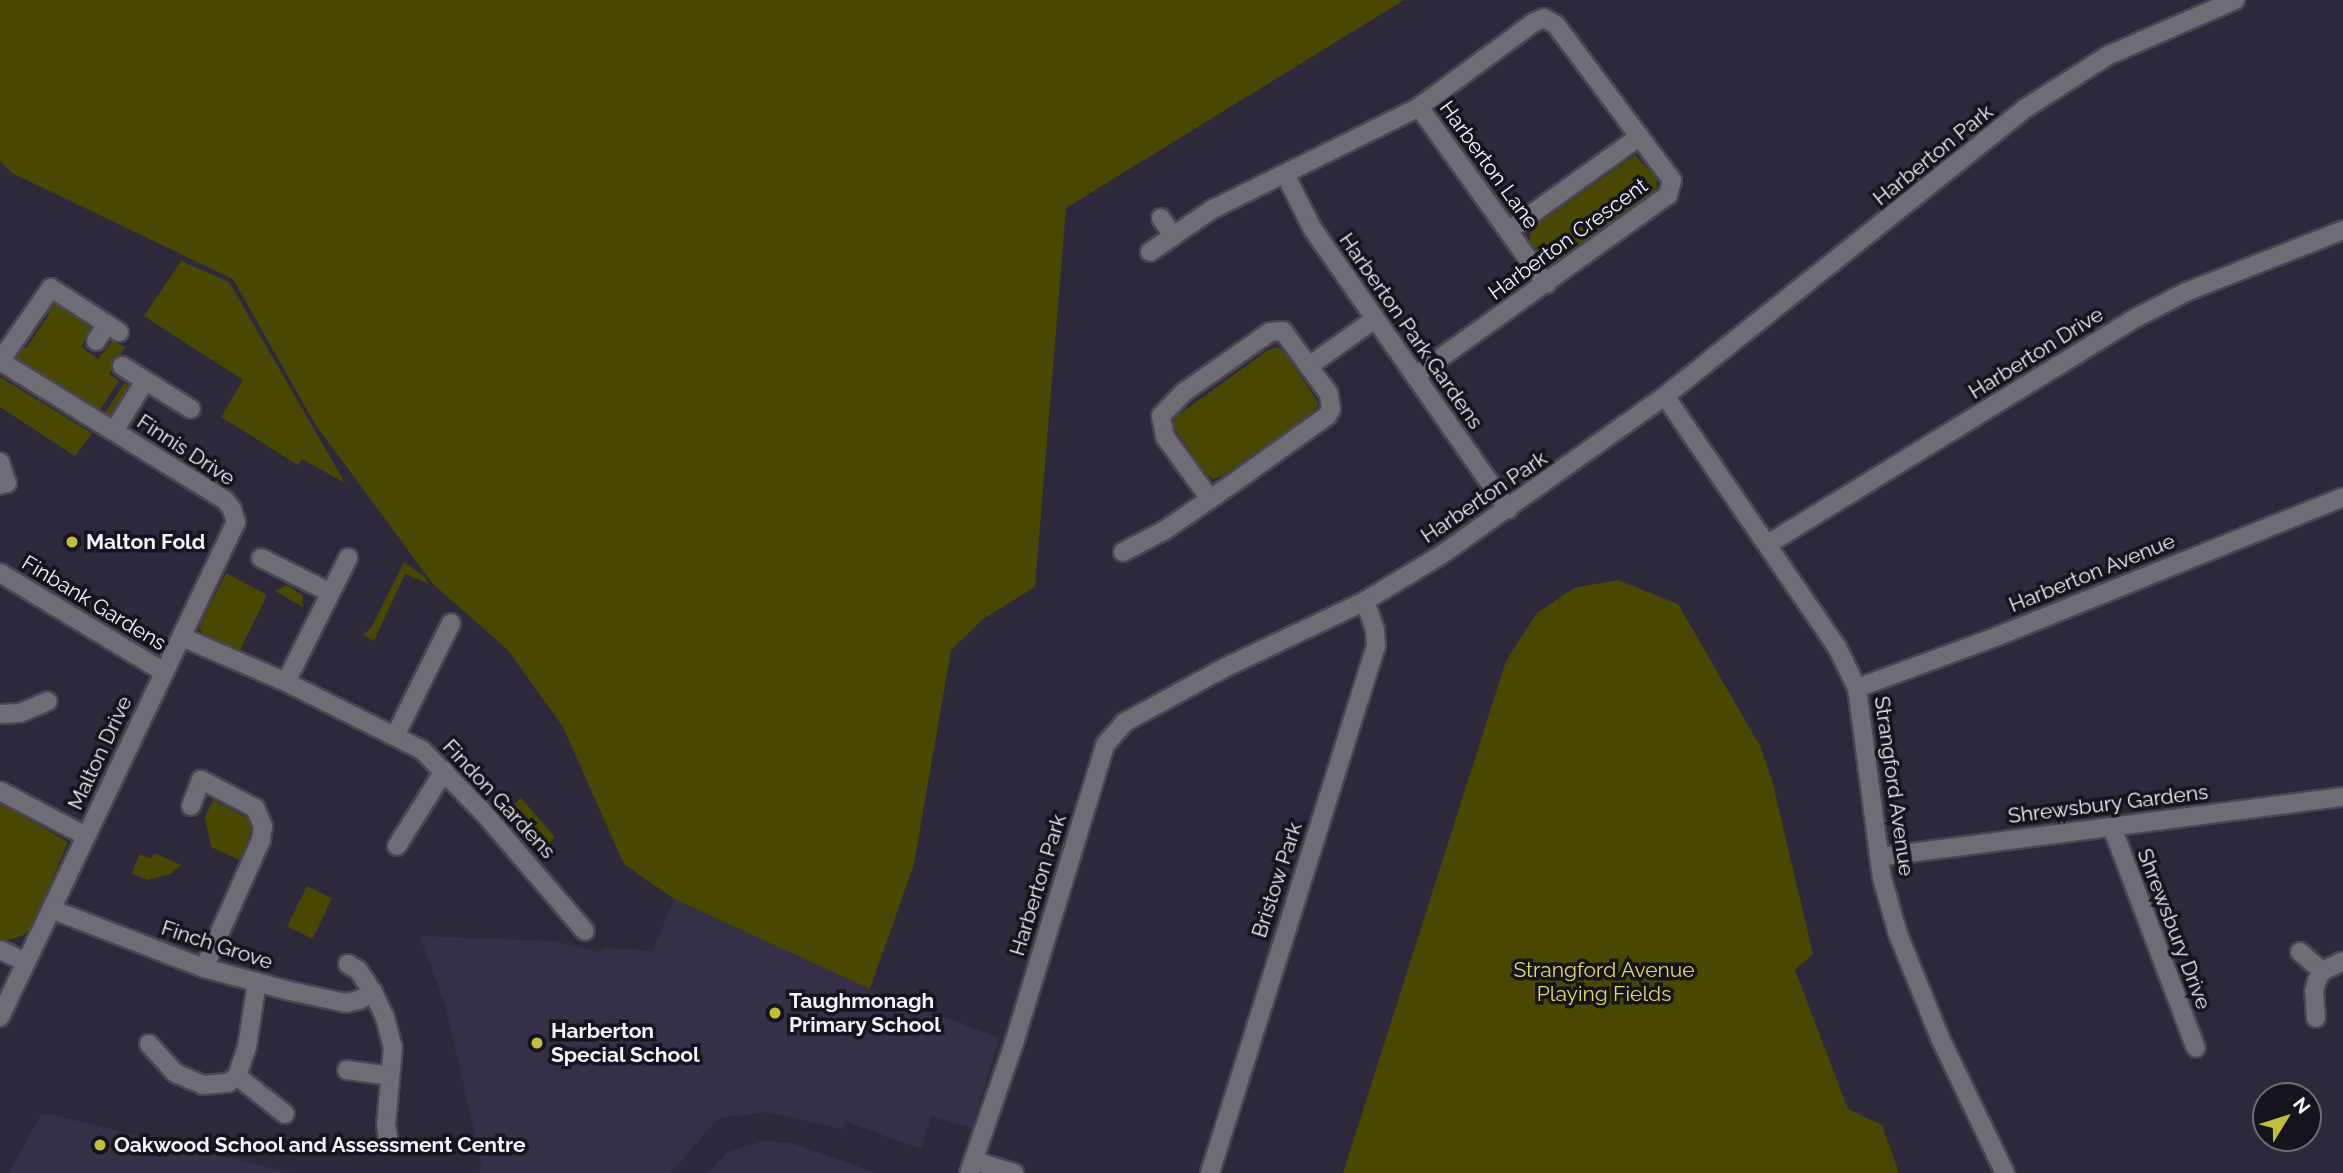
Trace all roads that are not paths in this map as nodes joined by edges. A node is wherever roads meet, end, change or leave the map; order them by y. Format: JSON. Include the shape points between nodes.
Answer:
{"nodes":[{"id":1,"x":2235,"y":0,"type":"edge"},
{"id":2,"x":1419,"y":107,"type":"junction"},
{"id":3,"x":1639,"y":137,"type":"junction"},
{"id":4,"x":1285,"y":174,"type":"junction"},
{"id":5,"x":1161,"y":218,"type":"dead end"},
{"id":6,"x":2343,"y":230,"type":"edge"},
{"id":7,"x":1508,"y":231,"type":"junction"},
{"id":8,"x":1173,"y":236,"type":"junction"},
{"id":9,"x":1150,"y":252,"type":"dead end"},
{"id":10,"x":1546,"y":284,"type":"junction"},
{"id":11,"x":1375,"y":320,"type":"junction"},
{"id":12,"x":96,"y":341,"type":"dead end"},
{"id":13,"x":0,"y":361,"type":"edge"},
{"id":14,"x":122,"y":366,"type":"dead end"},
{"id":15,"x":1310,"y":366,"type":"junction"},
{"id":16,"x":1415,"y":376,"type":"junction"},
{"id":17,"x":145,"y":381,"type":"junction"},
{"id":18,"x":1665,"y":396,"type":"junction"},
{"id":19,"x":191,"y":409,"type":"dead end"},
{"id":20,"x":114,"y":431,"type":"junction"},
{"id":21,"x":0,"y":462,"type":"edge"},
{"id":22,"x":0,"y":485,"type":"edge"},
{"id":23,"x":2343,"y":497,"type":"edge"},
{"id":24,"x":1210,"y":499,"type":"junction"},
{"id":25,"x":232,"y":509,"type":"joint"},
{"id":26,"x":1508,"y":509,"type":"junction"},
{"id":27,"x":1768,"y":544,"type":"junction"},
{"id":28,"x":1123,"y":552,"type":"dead end"},
{"id":29,"x":261,"y":558,"type":"dead end"},
{"id":30,"x":348,"y":558,"type":"dead end"},
{"id":31,"x":0,"y":573,"type":"edge"},
{"id":32,"x":329,"y":592,"type":"junction"},
{"id":33,"x":1365,"y":601,"type":"junction"},
{"id":34,"x":451,"y":622,"type":"dead end"},
{"id":35,"x":183,"y":636,"type":"junction"},
{"id":36,"x":164,"y":672,"type":"junction"},
{"id":37,"x":286,"y":682,"type":"junction"},
{"id":38,"x":1857,"y":688,"type":"junction"},
{"id":39,"x":48,"y":701,"type":"dead end"},
{"id":40,"x":0,"y":714,"type":"edge"},
{"id":41,"x":395,"y":736,"type":"junction"},
{"id":42,"x":444,"y":771,"type":"junction"},
{"id":43,"x":0,"y":791,"type":"edge"},
{"id":44,"x":2343,"y":797,"type":"edge"},
{"id":45,"x":191,"y":806,"type":"dead end"},
{"id":46,"x":2112,"y":827,"type":"junction"},
{"id":47,"x":86,"y":836,"type":"junction"},
{"id":48,"x":397,"y":846,"type":"dead end"},
{"id":49,"x":1879,"y":858,"type":"junction"},
{"id":50,"x":51,"y":909,"type":"junction"},
{"id":51,"x":586,"y":931,"type":"dead end"},
{"id":52,"x":0,"y":950,"type":"edge"},
{"id":53,"x":2300,"y":952,"type":"dead end"},
{"id":54,"x":2343,"y":961,"type":"edge"},
{"id":55,"x":26,"y":962,"type":"junction"},
{"id":56,"x":348,"y":964,"type":"dead end"},
{"id":57,"x":204,"y":968,"type":"junction"},
{"id":58,"x":2322,"y":971,"type":"junction"},
{"id":59,"x":257,"y":982,"type":"junction"},
{"id":60,"x":373,"y":992,"type":"junction"},
{"id":61,"x":0,"y":1017,"type":"edge"},
{"id":62,"x":2316,"y":1018,"type":"dead end"},
{"id":63,"x":149,"y":1044,"type":"dead end"},
{"id":64,"x":2196,"y":1048,"type":"dead end"},
{"id":65,"x":347,"y":1070,"type":"dead end"},
{"id":66,"x":237,"y":1076,"type":"junction"},
{"id":67,"x":390,"y":1076,"type":"junction"},
{"id":68,"x":285,"y":1114,"type":"dead end"},
{"id":69,"x":388,"y":1143,"type":"dead end"},
{"id":70,"x":972,"y":1167,"type":"edge"},
{"id":71,"x":1014,"y":1173,"type":"edge"},
{"id":72,"x":1210,"y":1173,"type":"edge"},
{"id":73,"x":2005,"y":1173,"type":"edge"}],
"edges":[{"from":1,"to":18,"type":"street","name":"Harberton Park","via":[[2107,56],[2036,101]]},
{"from":2,"to":3,"type":"street","name":"Harberton Crescent","via":[[1545,18],[1556,24]]},
{"from":2,"to":4,"type":"street"},
{"from":2,"to":7,"type":"street","name":"Harberton Lane"},
{"from":3,"to":7,"type":"street"},
{"from":3,"to":10,"type":"street","name":"Harberton Crescent","via":[[1672,180],[1668,195]]},
{"from":4,"to":8,"type":"street","via":[[1211,210]]},
{"from":4,"to":11,"type":"street","name":"Harberton Park Gardens","via":[[1312,228]]},
{"from":5,"to":8,"type":"street"},
{"from":6,"to":27,"type":"street","name":"Harberton Drive","via":[[2186,292],[2140,316]]},
{"from":7,"to":10,"type":"street","name":"Harberton Lane"},
{"from":8,"to":9,"type":"street"},
{"from":10,"to":16,"type":"street","name":"Harberton Crescent"},
{"from":11,"to":15,"type":"street"},
{"from":11,"to":16,"type":"street","name":"Harberton Park Gardens"},
{"from":12,"to":13,"type":"street","via":[[113,328],[51,288]]},
{"from":13,"to":20,"type":"street","name":"Finnis Drive"},
{"from":14,"to":17,"type":"street","name":"Finnis Drive"},
{"from":15,"to":24,"type":"street","via":[[1331,401],[1327,416]]},
{"from":15,"to":24,"type":"street","via":[[1283,331],[1273,331],[1164,410],[1165,437]]},
{"from":16,"to":26,"type":"street","name":"Harberton Park Gardens"},
{"from":17,"to":19,"type":"street","name":"Finnis Drive"},
{"from":17,"to":20,"type":"street","name":"Finnis Drive"},
{"from":18,"to":26,"type":"street","name":"Harberton Park"},
{"from":18,"to":27,"type":"street","name":"Strangford Avenue"},
{"from":20,"to":25,"type":"street","name":"Finnis Drive","via":[[225,500]]},
{"from":21,"to":22,"type":"street","via":[[7,483]]},
{"from":23,"to":38,"type":"street","name":"Harberton Avenue"},
{"from":24,"to":28,"type":"street"},
{"from":25,"to":35,"type":"street","name":"Malton Drive","via":[[236,522],[232,534]]},
{"from":26,"to":33,"type":"street","name":"Harberton Park"},
{"from":27,"to":38,"type":"street","name":"Strangford Avenue","via":[[1837,647]]},
{"from":29,"to":32,"type":"street"},
{"from":30,"to":32,"type":"street"},
{"from":31,"to":36,"type":"street","name":"Finbank Gardens"},
{"from":32,"to":37,"type":"street"},
{"from":33,"to":70,"type":"street","name":"Harberton Park","via":[[1125,722],[1105,745]]},
{"from":33,"to":72,"type":"street","name":"Bristow Park","via":[[1376,630],[1376,646]]},
{"from":34,"to":41,"type":"street"},
{"from":35,"to":36,"type":"street","name":"Malton Drive"},
{"from":35,"to":37,"type":"street","name":"Findon Gardens"},
{"from":36,"to":47,"type":"street","name":"Malton Drive"},
{"from":37,"to":41,"type":"street","name":"Findon Gardens"},
{"from":38,"to":49,"type":"street","name":"Strangford Avenue"},
{"from":39,"to":40,"type":"street","via":[[20,713]]},
{"from":41,"to":42,"type":"street","name":"Findon Gardens","via":[[422,750]]},
{"from":42,"to":48,"type":"street"},
{"from":42,"to":51,"type":"street","name":"Findon Gardens"},
{"from":43,"to":47,"type":"street"},
{"from":44,"to":46,"type":"street","name":"Shrewsbury Gardens"},
{"from":45,"to":57,"type":"street","via":[[201,780],[255,808],[263,826],[261,840]]},
{"from":46,"to":49,"type":"street","name":"Shrewsbury Gardens"},
{"from":46,"to":64,"type":"street","name":"Shrewsbury Drive"},
{"from":47,"to":50,"type":"street","name":"Malton Drive"},
{"from":49,"to":73,"type":"street","name":"Strangford Avenue","via":[[1915,981]]},
{"from":50,"to":55,"type":"street","name":"Malton Drive"},
{"from":50,"to":57,"type":"street","name":"Finch Grove"},
{"from":52,"to":55,"type":"street"},
{"from":53,"to":58,"type":"street"},
{"from":54,"to":58,"type":"street"},
{"from":55,"to":61,"type":"street","name":"Malton Drive"},
{"from":56,"to":60,"type":"street"},
{"from":57,"to":59,"type":"street","name":"Finch Grove"},
{"from":58,"to":62,"type":"street","via":[[2314,992]]},
{"from":59,"to":60,"type":"street","name":"Finch Grove","via":[[346,1003]]},
{"from":59,"to":66,"type":"street","via":[[247,1047]]},
{"from":60,"to":67,"type":"street","via":[[393,1046]]},
{"from":63,"to":66,"type":"street","via":[[175,1073],[202,1085],[228,1083]]},
{"from":65,"to":67,"type":"street"},
{"from":66,"to":68,"type":"street"},
{"from":67,"to":69,"type":"street"},
{"from":70,"to":71,"type":"street"}]}
